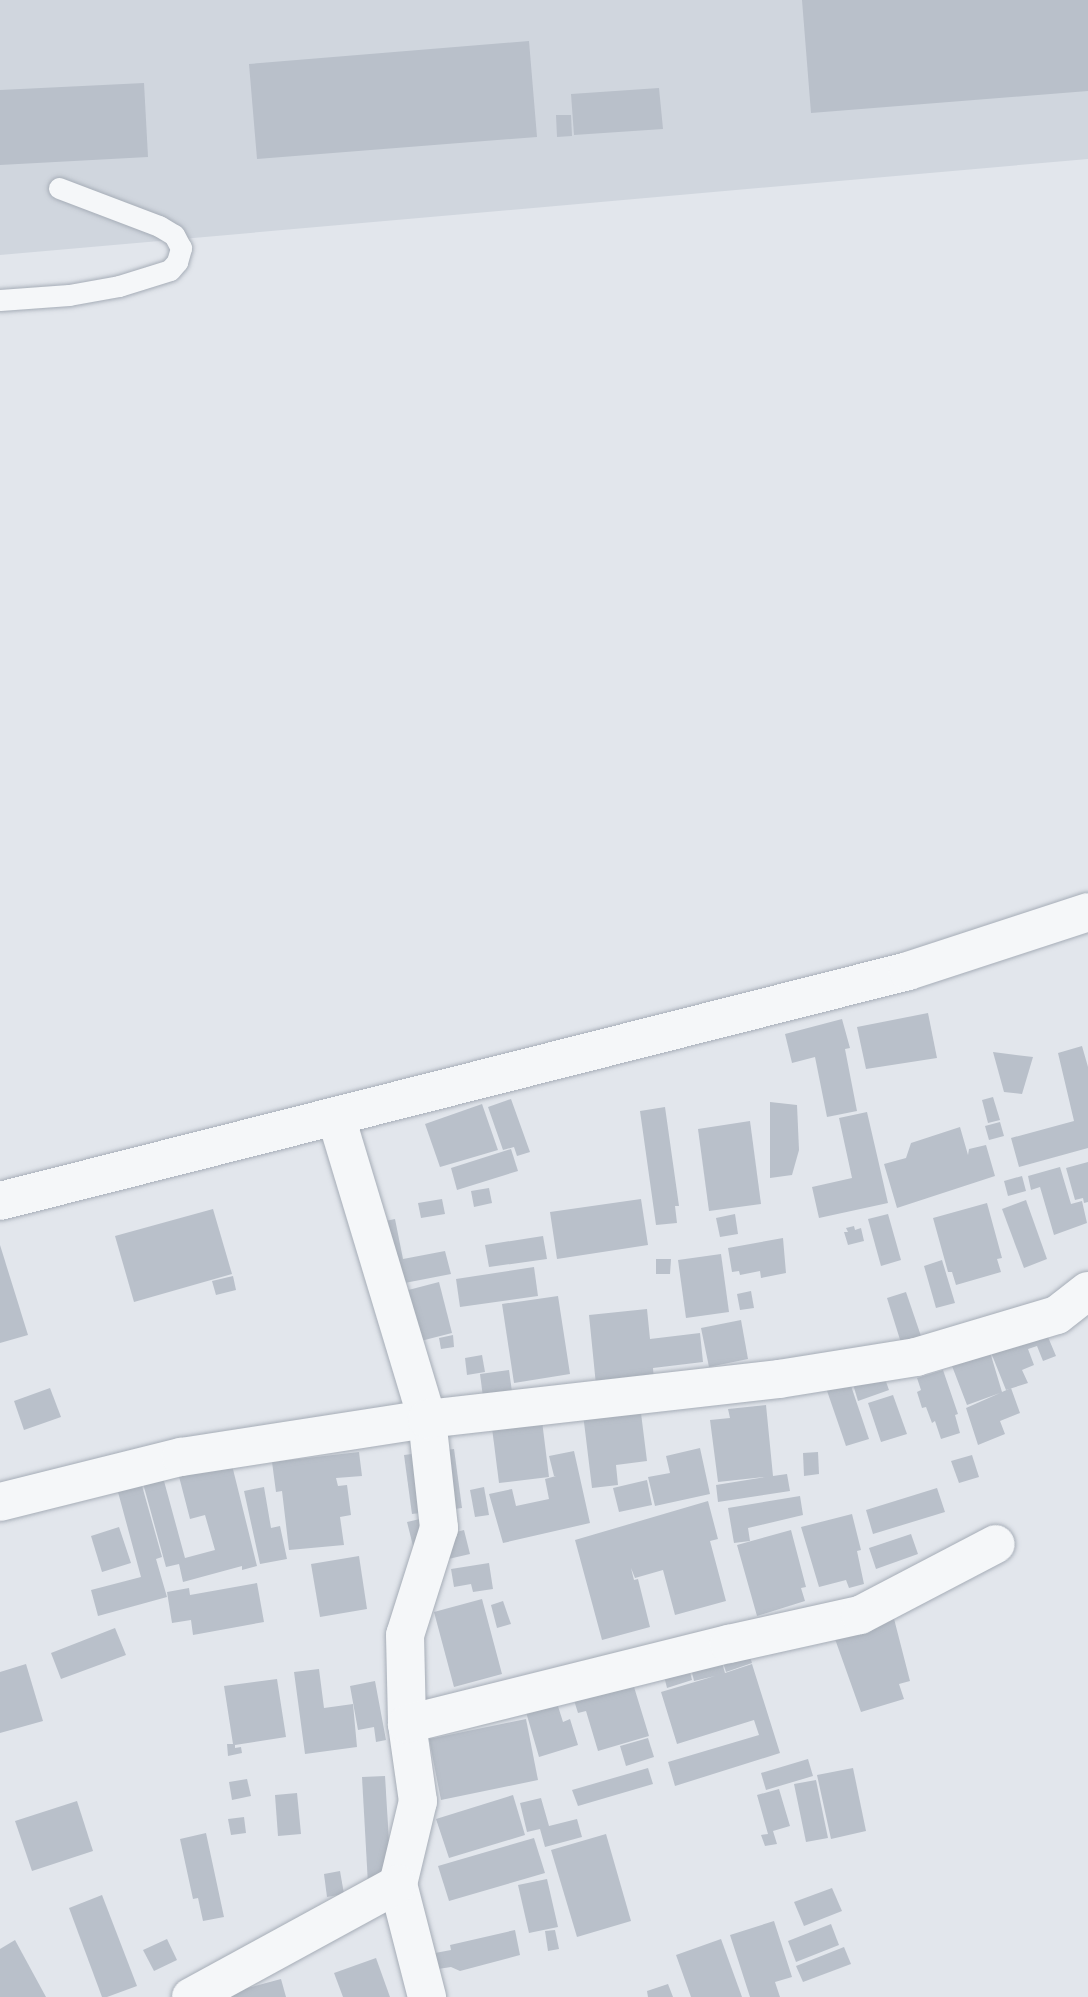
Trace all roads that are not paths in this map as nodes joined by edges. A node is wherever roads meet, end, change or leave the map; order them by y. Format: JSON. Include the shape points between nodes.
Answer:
{"nodes":[{"id":1,"x":59,"y":188,"type":"dead end"},
{"id":2,"x":0,"y":300,"type":"edge"},
{"id":3,"x":1088,"y":912,"type":"edge"},
{"id":4,"x":336,"y":1117,"type":"junction"},
{"id":5,"x":0,"y":1200,"type":"edge"},
{"id":6,"x":1088,"y":1291,"type":"edge"},
{"id":7,"x":427,"y":1419,"type":"junction"},
{"id":8,"x":0,"y":1502,"type":"edge"},
{"id":9,"x":996,"y":1544,"type":"dead end"},
{"id":10,"x":407,"y":1724,"type":"junction"},
{"id":11,"x":398,"y":1884,"type":"junction"},
{"id":12,"x":191,"y":1997,"type":"edge"},
{"id":13,"x":427,"y":1997,"type":"edge"}],
"edges":[{"from":1,"to":2,"type":"lane","via":[[174,235],[181,248],[177,262],[170,270],[119,286]]},
{"from":3,"to":4,"type":"street","via":[[908,971]]},
{"from":4,"to":5,"type":"street"},
{"from":4,"to":7,"type":"street"},
{"from":6,"to":7,"type":"street","via":[[1056,1315],[916,1357],[779,1379]]},
{"from":7,"to":8,"type":"street","via":[[181,1457]]},
{"from":7,"to":10,"type":"street","via":[[439,1528],[405,1635]]},
{"from":9,"to":10,"type":"street","via":[[860,1615]]},
{"from":10,"to":11,"type":"street","via":[[418,1801]]},
{"from":11,"to":12,"type":"street"},
{"from":11,"to":13,"type":"street"}]}
